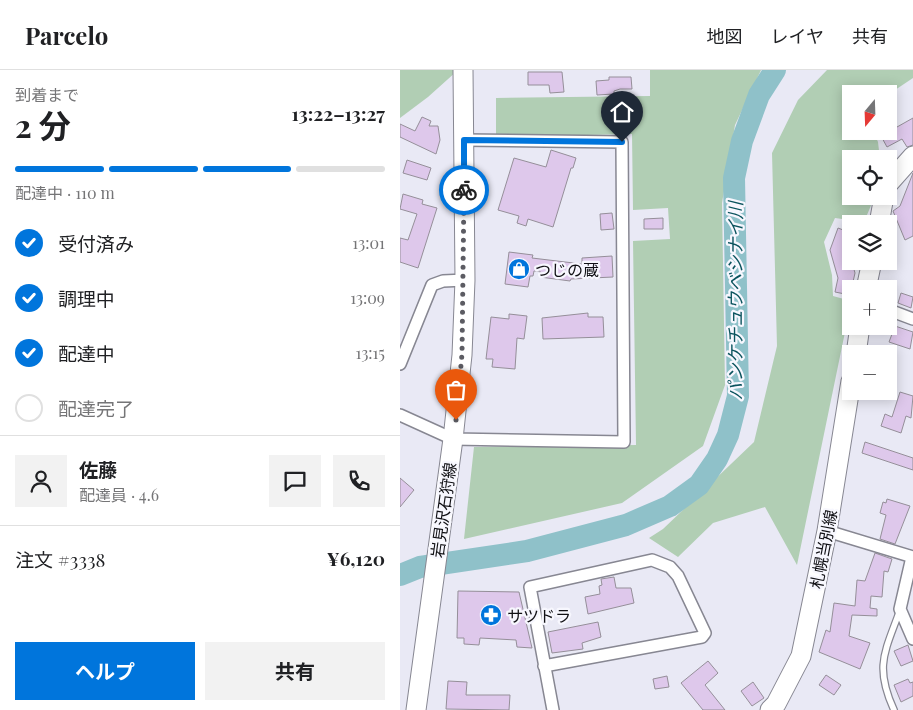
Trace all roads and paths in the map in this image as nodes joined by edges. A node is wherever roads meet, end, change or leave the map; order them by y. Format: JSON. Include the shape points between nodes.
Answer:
{"nodes":[{"id":1,"x":464,"y":70,"type":"edge"},
{"id":2,"x":464,"y":140,"type":"junction"},
{"id":3,"x":913,"y":156,"type":"edge"},
{"id":4,"x":897,"y":174,"type":"edge"},
{"id":5,"x":465,"y":280,"type":"junction"},
{"id":6,"x":897,"y":313,"type":"edge"},
{"id":7,"x":913,"y":319,"type":"edge"},
{"id":8,"x":400,"y":364,"type":"edge"},
{"id":9,"x":848,"y":400,"type":"edge"},
{"id":10,"x":400,"y":415,"type":"edge"},
{"id":11,"x":453,"y":439,"type":"junction"},
{"id":12,"x":827,"y":531,"type":"junction"},
{"id":13,"x":912,"y":557,"type":"edge"},
{"id":14,"x":900,"y":609,"type":"junction"},
{"id":15,"x":913,"y":639,"type":"edge"},
{"id":16,"x":544,"y":666,"type":"junction"},
{"id":17,"x":416,"y":710,"type":"edge"},
{"id":18,"x":553,"y":710,"type":"edge"},
{"id":19,"x":770,"y":710,"type":"edge"},
{"id":20,"x":894,"y":710,"type":"edge"}],
"edges":[{"from":1,"to":2,"type":"main road","name":"岩見沢石狩線"},
{"from":2,"to":5,"type":"main road","name":"岩見沢石狩線"},
{"from":2,"to":11,"type":"street","via":[[622,142],[624,442]]},
{"from":3,"to":4,"type":"main road"},
{"from":5,"to":8,"type":"street","via":[[432,285]]},
{"from":5,"to":11,"type":"main road","name":"岩見沢石狩線","via":[[462,354]]},
{"from":6,"to":7,"type":"street"},
{"from":9,"to":12,"type":"main road","name":"札幌当別線"},
{"from":10,"to":11,"type":"street"},
{"from":11,"to":17,"type":"main road","name":"岩見沢石狩線"},
{"from":12,"to":13,"type":"street"},
{"from":12,"to":19,"type":"main road","name":"札幌当別線","via":[[801,656]]},
{"from":13,"to":14,"type":"street"},
{"from":14,"to":15,"type":"street"},
{"from":14,"to":20,"type":"lane","via":[[881,665],[886,692]]},
{"from":16,"to":16,"type":"street","via":[[530,587],[652,560],[670,567],[678,576],[705,633],[702,637]]},
{"from":16,"to":18,"type":"street"}]}
